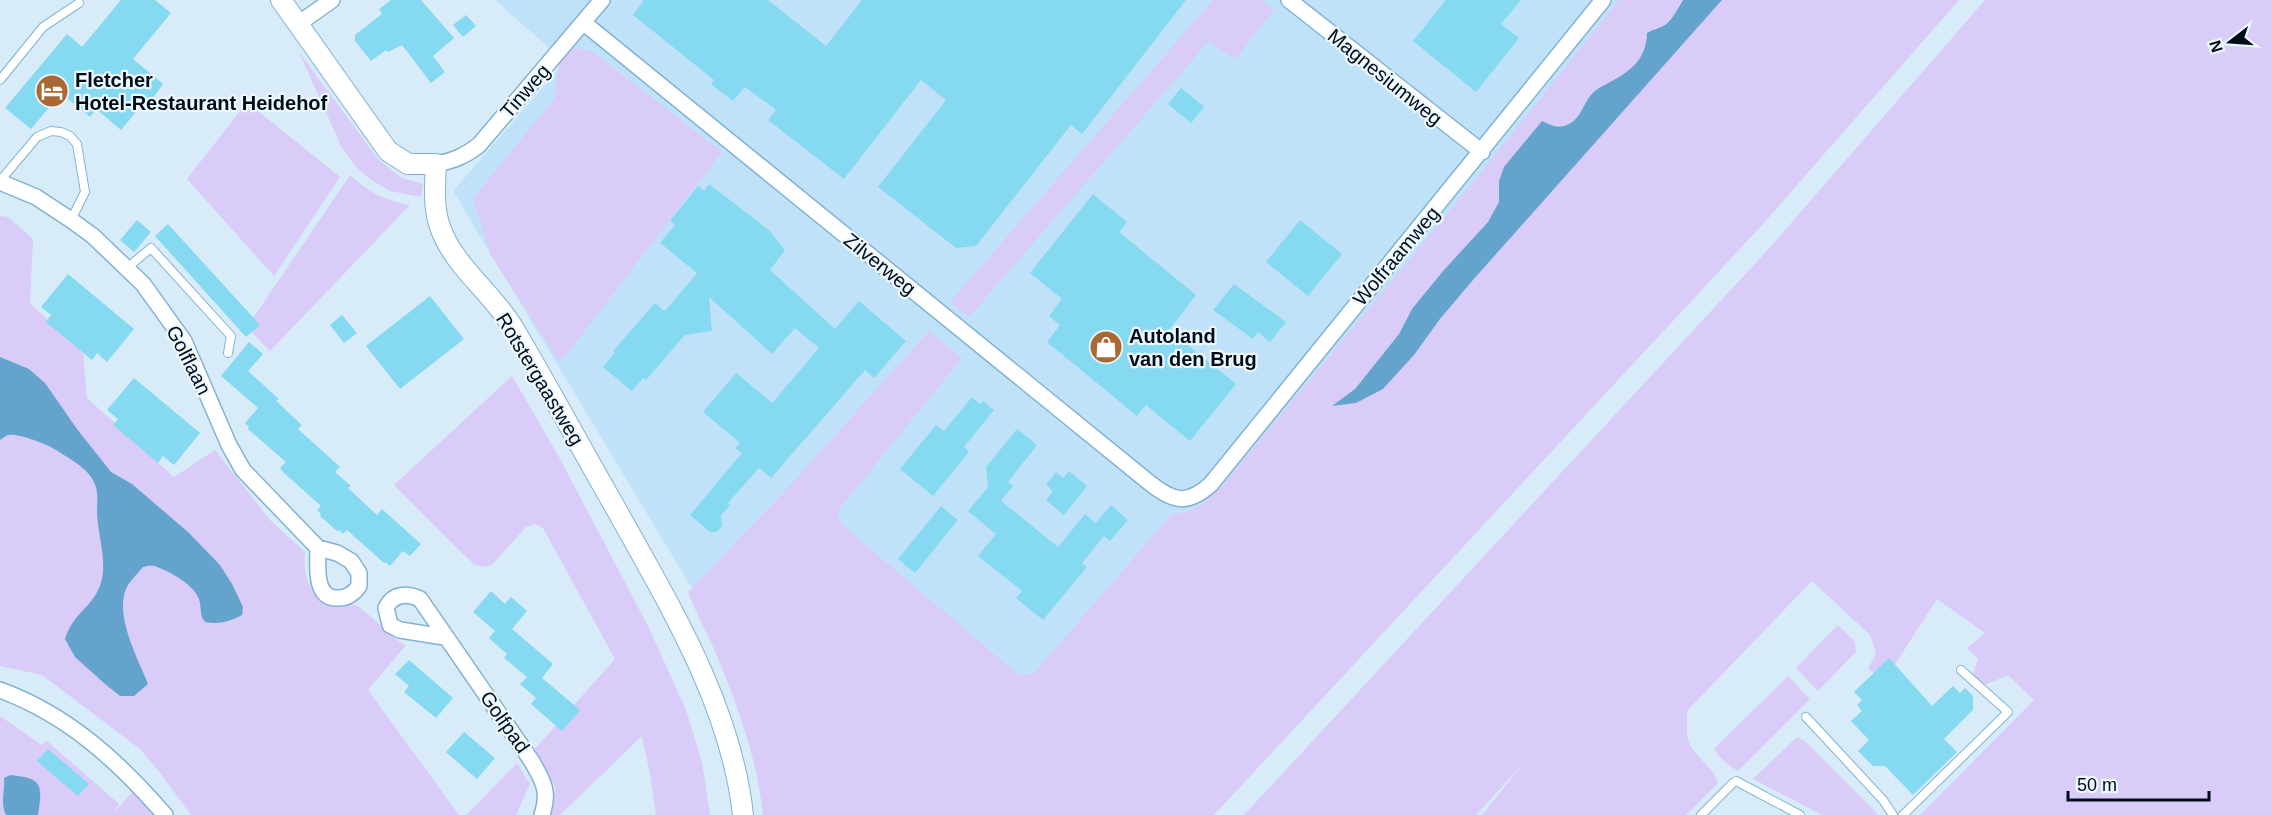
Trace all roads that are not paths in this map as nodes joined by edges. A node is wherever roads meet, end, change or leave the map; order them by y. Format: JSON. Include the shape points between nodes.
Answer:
{"nodes":[{"id":1,"x":281,"y":0,"type":"edge"},
{"id":2,"x":332,"y":0,"type":"edge"},
{"id":3,"x":602,"y":0,"type":"edge"},
{"id":4,"x":1289,"y":0,"type":"edge"},
{"id":5,"x":1603,"y":0,"type":"edge"},
{"id":6,"x":79,"y":3,"type":"dead end"},
{"id":7,"x":584,"y":23,"type":"junction"},
{"id":8,"x":298,"y":24,"type":"junction"},
{"id":9,"x":0,"y":80,"type":"edge"},
{"id":10,"x":1482,"y":152,"type":"junction"},
{"id":11,"x":436,"y":164,"type":"junction"},
{"id":12,"x":0,"y":182,"type":"edge"},
{"id":13,"x":71,"y":220,"type":"junction"},
{"id":14,"x":127,"y":268,"type":"junction"},
{"id":15,"x":228,"y":353,"type":"dead end"},
{"id":16,"x":1180,"y":499,"type":"joint"},
{"id":17,"x":318,"y":548,"type":"dead end"},
{"id":18,"x":444,"y":636,"type":"dead end"},
{"id":19,"x":1962,"y":670,"type":"dead end"},
{"id":20,"x":0,"y":690,"type":"edge"},
{"id":21,"x":1806,"y":717,"type":"dead end"},
{"id":22,"x":165,"y":815,"type":"edge"},
{"id":23,"x":542,"y":815,"type":"edge"},
{"id":24,"x":743,"y":815,"type":"edge"},
{"id":25,"x":1701,"y":815,"type":"edge"},
{"id":26,"x":1800,"y":815,"type":"edge"},
{"id":27,"x":1893,"y":815,"type":"edge"},
{"id":28,"x":1903,"y":815,"type":"edge"}],
"edges":[{"from":1,"to":8,"type":"street"},
{"from":2,"to":8,"type":"street"},
{"from":3,"to":7,"type":"street","name":"Tinweg"},
{"from":4,"to":10,"type":"street","name":"Magnesiumweg"},
{"from":5,"to":10,"type":"street","name":"Wolfraamweg"},
{"from":6,"to":9,"type":"lane","via":[[43,27]]},
{"from":7,"to":11,"type":"street","name":"Tinweg","via":[[479,145],[466,155]]},
{"from":7,"to":16,"type":"street","name":"Zilverweg","via":[[1166,496]]},
{"from":8,"to":11,"type":"street","via":[[388,151],[408,164]]},
{"from":10,"to":16,"type":"street","name":"Wolfraamweg","via":[[1211,483],[1195,496]]},
{"from":11,"to":24,"type":"street","name":"Rotstergaastweg","via":[[435,203],[449,247],[513,326],[660,588],[725,731]]},
{"from":12,"to":13,"type":"street","name":"Golflaan","via":[[36,197]]},
{"from":12,"to":13,"type":"lane","via":[[37,137],[51,131],[70,136],[77,144],[85,192]]},
{"from":13,"to":14,"type":"street","name":"Golflaan"},
{"from":14,"to":15,"type":"lane","via":[[151,248],[231,336]]},
{"from":14,"to":17,"type":"street","name":"Golflaan","via":[[144,284],[183,341],[243,470]]},
{"from":18,"to":23,"type":"street","name":"Golfpad","via":[[542,778],[547,799]]},
{"from":19,"to":28,"type":"lane","via":[[2008,712]]},
{"from":20,"to":22,"type":"street","via":[[54,714],[96,744]]},
{"from":21,"to":27,"type":"lane"},
{"from":25,"to":26,"type":"lane","via":[[1735,782]]}]}
